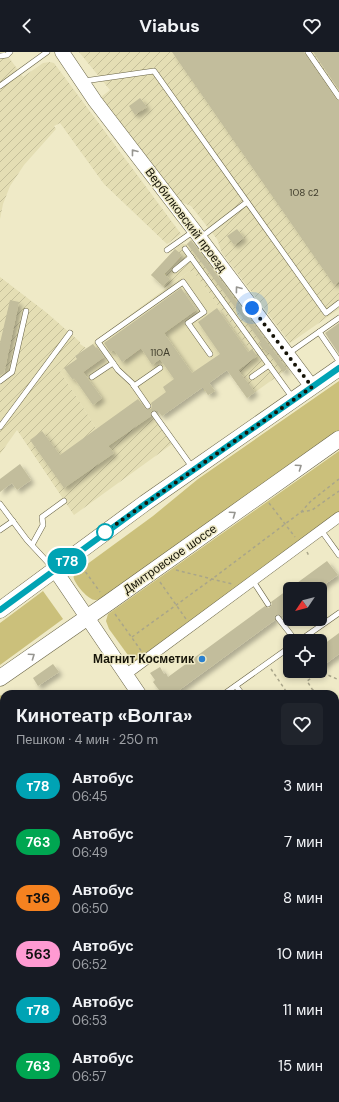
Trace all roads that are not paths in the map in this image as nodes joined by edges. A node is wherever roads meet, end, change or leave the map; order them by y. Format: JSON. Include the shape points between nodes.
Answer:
{"nodes":[{"id":1,"x":10,"y":52,"type":"edge"},
{"id":2,"x":47,"y":52,"type":"edge"},
{"id":3,"x":62,"y":52,"type":"edge"},
{"id":4,"x":308,"y":52,"type":"edge"},
{"id":5,"x":0,"y":56,"type":"edge"},
{"id":6,"x":82,"y":82,"type":"junction"},
{"id":7,"x":0,"y":86,"type":"edge"},
{"id":8,"x":339,"y":97,"type":"edge"},
{"id":9,"x":247,"y":202,"type":"junction"},
{"id":10,"x":197,"y":234,"type":"junction"},
{"id":11,"x":185,"y":249,"type":"dead end"},
{"id":12,"x":167,"y":250,"type":"dead end"},
{"id":13,"x":191,"y":257,"type":"junction"},
{"id":14,"x":175,"y":270,"type":"dead end"},
{"id":15,"x":339,"y":303,"type":"edge"},
{"id":16,"x":26,"y":311,"type":"dead end"},
{"id":17,"x":339,"y":318,"type":"edge"},
{"id":18,"x":319,"y":332,"type":"junction"},
{"id":19,"x":70,"y":333,"type":"dead end"},
{"id":20,"x":210,"y":354,"type":"dead end"},
{"id":21,"x":288,"y":354,"type":"junction"},
{"id":22,"x":339,"y":361,"type":"edge"},
{"id":23,"x":113,"y":363,"type":"junction"},
{"id":24,"x":268,"y":365,"type":"junction"},
{"id":25,"x":160,"y":368,"type":"dead end"},
{"id":26,"x":339,"y":368,"type":"edge"},
{"id":27,"x":252,"y":376,"type":"dead end"},
{"id":28,"x":92,"y":377,"type":"dead end"},
{"id":29,"x":0,"y":381,"type":"edge"},
{"id":30,"x":134,"y":386,"type":"junction"},
{"id":31,"x":312,"y":387,"type":"junction"},
{"id":32,"x":294,"y":400,"type":"junction"},
{"id":33,"x":148,"y":406,"type":"dead end"},
{"id":34,"x":154,"y":414,"type":"dead end"},
{"id":35,"x":0,"y":427,"type":"edge"},
{"id":36,"x":339,"y":439,"type":"edge"},
{"id":37,"x":194,"y":469,"type":"junction"},
{"id":38,"x":64,"y":501,"type":"dead end"},
{"id":39,"x":0,"y":504,"type":"edge"},
{"id":40,"x":339,"y":517,"type":"edge"},
{"id":41,"x":13,"y":521,"type":"junction"},
{"id":42,"x":0,"y":530,"type":"edge"},
{"id":43,"x":321,"y":530,"type":"junction"},
{"id":44,"x":32,"y":545,"type":"junction"},
{"id":45,"x":339,"y":555,"type":"edge"},
{"id":46,"x":55,"y":570,"type":"junction"},
{"id":47,"x":249,"y":584,"type":"junction"},
{"id":48,"x":268,"y":604,"type":"dead end"},
{"id":49,"x":0,"y":610,"type":"edge"},
{"id":50,"x":339,"y":613,"type":"edge"},
{"id":51,"x":87,"y":617,"type":"junction"},
{"id":52,"x":278,"y":618,"type":"dead end"},
{"id":53,"x":291,"y":634,"type":"edge"},
{"id":54,"x":308,"y":634,"type":"edge"},
{"id":55,"x":283,"y":652,"type":"edge"},
{"id":56,"x":126,"y":675,"type":"junction"},
{"id":57,"x":0,"y":678,"type":"edge"},
{"id":58,"x":236,"y":686,"type":"junction"},
{"id":59,"x":134,"y":690,"type":"edge"},
{"id":60,"x":230,"y":690,"type":"edge"},
{"id":61,"x":239,"y":690,"type":"edge"}],
"edges":[{"from":1,"to":5,"type":"lane"},
{"from":2,"to":7,"type":"lane"},
{"from":3,"to":6,"type":"street","name":"Вербилковский проезд"},
{"from":4,"to":8,"type":"lane"},
{"from":6,"to":9,"type":"lane","via":[[154,71]]},
{"from":10,"to":6,"type":"street","name":"Вербилковский проезд","one_way":true},
{"from":9,"to":10,"type":"lane"},
{"from":9,"to":15,"type":"lane","via":[[326,313]]},
{"from":10,"to":12,"type":"lane"},
{"from":21,"to":10,"type":"street","name":"Вербилковский проезд","one_way":true},
{"from":11,"to":13,"type":"lane"},
{"from":13,"to":14,"type":"lane"},
{"from":13,"to":24,"type":"lane"},
{"from":16,"to":29,"type":"lane","via":[[12,372]]},
{"from":17,"to":18,"type":"lane"},
{"from":18,"to":21,"type":"lane"},
{"from":18,"to":22,"type":"lane"},
{"from":19,"to":35,"type":"lane"},
{"from":20,"to":23,"type":"lane","via":[[188,323],[204,312],[183,282],[98,342]]},
{"from":21,"to":31,"type":"street","name":"Вербилковский проезд"},
{"from":23,"to":28,"type":"lane"},
{"from":23,"to":30,"type":"lane"},
{"from":24,"to":27,"type":"lane"},
{"from":24,"to":32,"type":"lane"},
{"from":25,"to":30,"type":"lane"},
{"from":26,"to":31,"type":"main road"},
{"from":30,"to":33,"type":"lane"},
{"from":31,"to":32,"type":"main road"},
{"from":32,"to":37,"type":"main road"},
{"from":34,"to":37,"type":"lane"},
{"from":51,"to":36,"type":"main road","name":"Дмитровское шоссе","one_way":true},
{"from":37,"to":46,"type":"main road"},
{"from":38,"to":44,"type":"lane","via":[[42,517],[43,525]]},
{"from":39,"to":41,"type":"lane"},
{"from":40,"to":43,"type":"street"},
{"from":41,"to":42,"type":"lane"},
{"from":41,"to":44,"type":"lane"},
{"from":43,"to":45,"type":"lane"},
{"from":43,"to":47,"type":"street"},
{"from":44,"to":46,"type":"lane"},
{"from":46,"to":49,"type":"main road"},
{"from":46,"to":51,"type":"street"},
{"from":47,"to":48,"type":"lane"},
{"from":47,"to":56,"type":"street"},
{"from":50,"to":54,"type":"lane"},
{"from":51,"to":56,"type":"street"},
{"from":57,"to":51,"type":"main road","name":"Дмитровское шоссе","one_way":true},
{"from":52,"to":53,"type":"lane"},
{"from":55,"to":58,"type":"lane"},
{"from":56,"to":59,"type":"street"},
{"from":58,"to":60,"type":"lane"},
{"from":58,"to":61,"type":"lane"}]}
